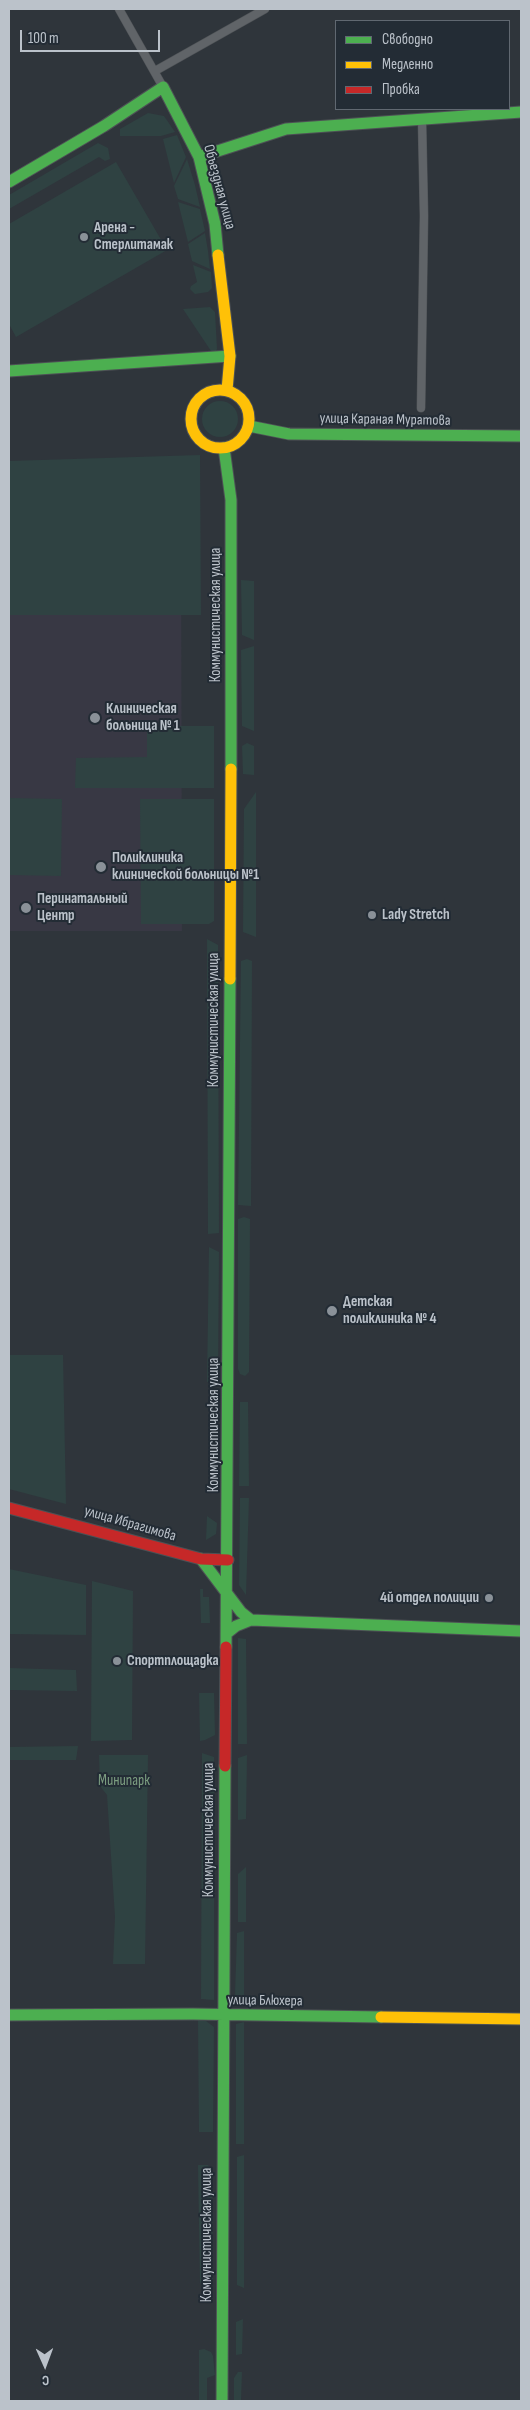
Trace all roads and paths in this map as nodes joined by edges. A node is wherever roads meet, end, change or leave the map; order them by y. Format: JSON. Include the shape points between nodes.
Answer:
{"nodes":[{"id":1,"x":119,"y":9,"type":"edge"},
{"id":2,"x":265,"y":9,"type":"edge"},
{"id":3,"x":155,"y":71,"type":"junction"},
{"id":4,"x":163,"y":87,"type":"junction"},
{"id":5,"x":521,"y":112,"type":"edge"},
{"id":6,"x":422,"y":120,"type":"junction"},
{"id":7,"x":199,"y":157,"type":"junction"},
{"id":8,"x":9,"y":182,"type":"edge"},
{"id":9,"x":230,"y":356,"type":"junction"},
{"id":10,"x":9,"y":371,"type":"edge"},
{"id":11,"x":227,"y":390,"type":"junction"},
{"id":12,"x":421,"y":408,"type":"dead end"},
{"id":13,"x":249,"y":426,"type":"junction"},
{"id":14,"x":521,"y":436,"type":"edge"},
{"id":15,"x":224,"y":448,"type":"junction"},
{"id":16,"x":9,"y":1508,"type":"edge"},
{"id":17,"x":201,"y":1559,"type":"junction"},
{"id":18,"x":228,"y":1560,"type":"junction"},
{"id":19,"x":227,"y":1594,"type":"junction"},
{"id":20,"x":251,"y":1620,"type":"junction"},
{"id":21,"x":521,"y":1630,"type":"edge"},
{"id":22,"x":226,"y":1634,"type":"junction"},
{"id":23,"x":9,"y":2014,"type":"edge"},
{"id":24,"x":225,"y":2016,"type":"junction"},
{"id":25,"x":521,"y":2019,"type":"edge"},
{"id":26,"x":222,"y":2401,"type":"edge"}],
"edges":[{"from":1,"to":3,"type":"street","name":"Объездная улица"},
{"from":2,"to":3,"type":"street"},
{"from":3,"to":4,"type":"street","name":"Объездная улица"},
{"from":4,"to":7,"type":"main road","name":"Объездная улица"},
{"from":4,"to":8,"type":"main road"},
{"from":5,"to":6,"type":"main road"},
{"from":6,"to":7,"type":"main road","via":[[286,129]]},
{"from":6,"to":12,"type":"street"},
{"from":7,"to":9,"type":"main road","name":"Объездная улица","via":[[220,256]]},
{"from":9,"to":10,"type":"main road"},
{"from":9,"to":11,"type":"main road","name":"Объездная улица"},
{"from":11,"to":13,"type":"main road","via":[[245,404]]},
{"from":11,"to":15,"type":"main road","via":[[201,396],[195,403],[190,420],[192,429],[202,442]]},
{"from":13,"to":14,"type":"main road","name":"улица Караная Муратова","via":[[289,434]]},
{"from":13,"to":15,"type":"main road","via":[[242,438],[231,447]]},
{"from":15,"to":18,"type":"main road","name":"Коммунистическая улица","via":[[231,500],[232,567]]},
{"from":16,"to":17,"type":"main road","name":"улица Ибрагимова"},
{"from":17,"to":18,"type":"main road","name":"улица Ибрагимова"},
{"from":17,"to":19,"type":"main road"},
{"from":18,"to":19,"type":"main road","name":"Коммунистическая улица"},
{"from":19,"to":20,"type":"main road"},
{"from":19,"to":22,"type":"main road","name":"Коммунистическая улица"},
{"from":20,"to":21,"type":"main road"},
{"from":20,"to":22,"type":"main road"},
{"from":22,"to":24,"type":"main road","name":"Коммунистическая улица"},
{"from":23,"to":24,"type":"main road","name":"улица Блюхера"},
{"from":24,"to":25,"type":"main road","name":"улица Блюхера"},
{"from":24,"to":26,"type":"main road","name":"Коммунистическая улица"}]}
